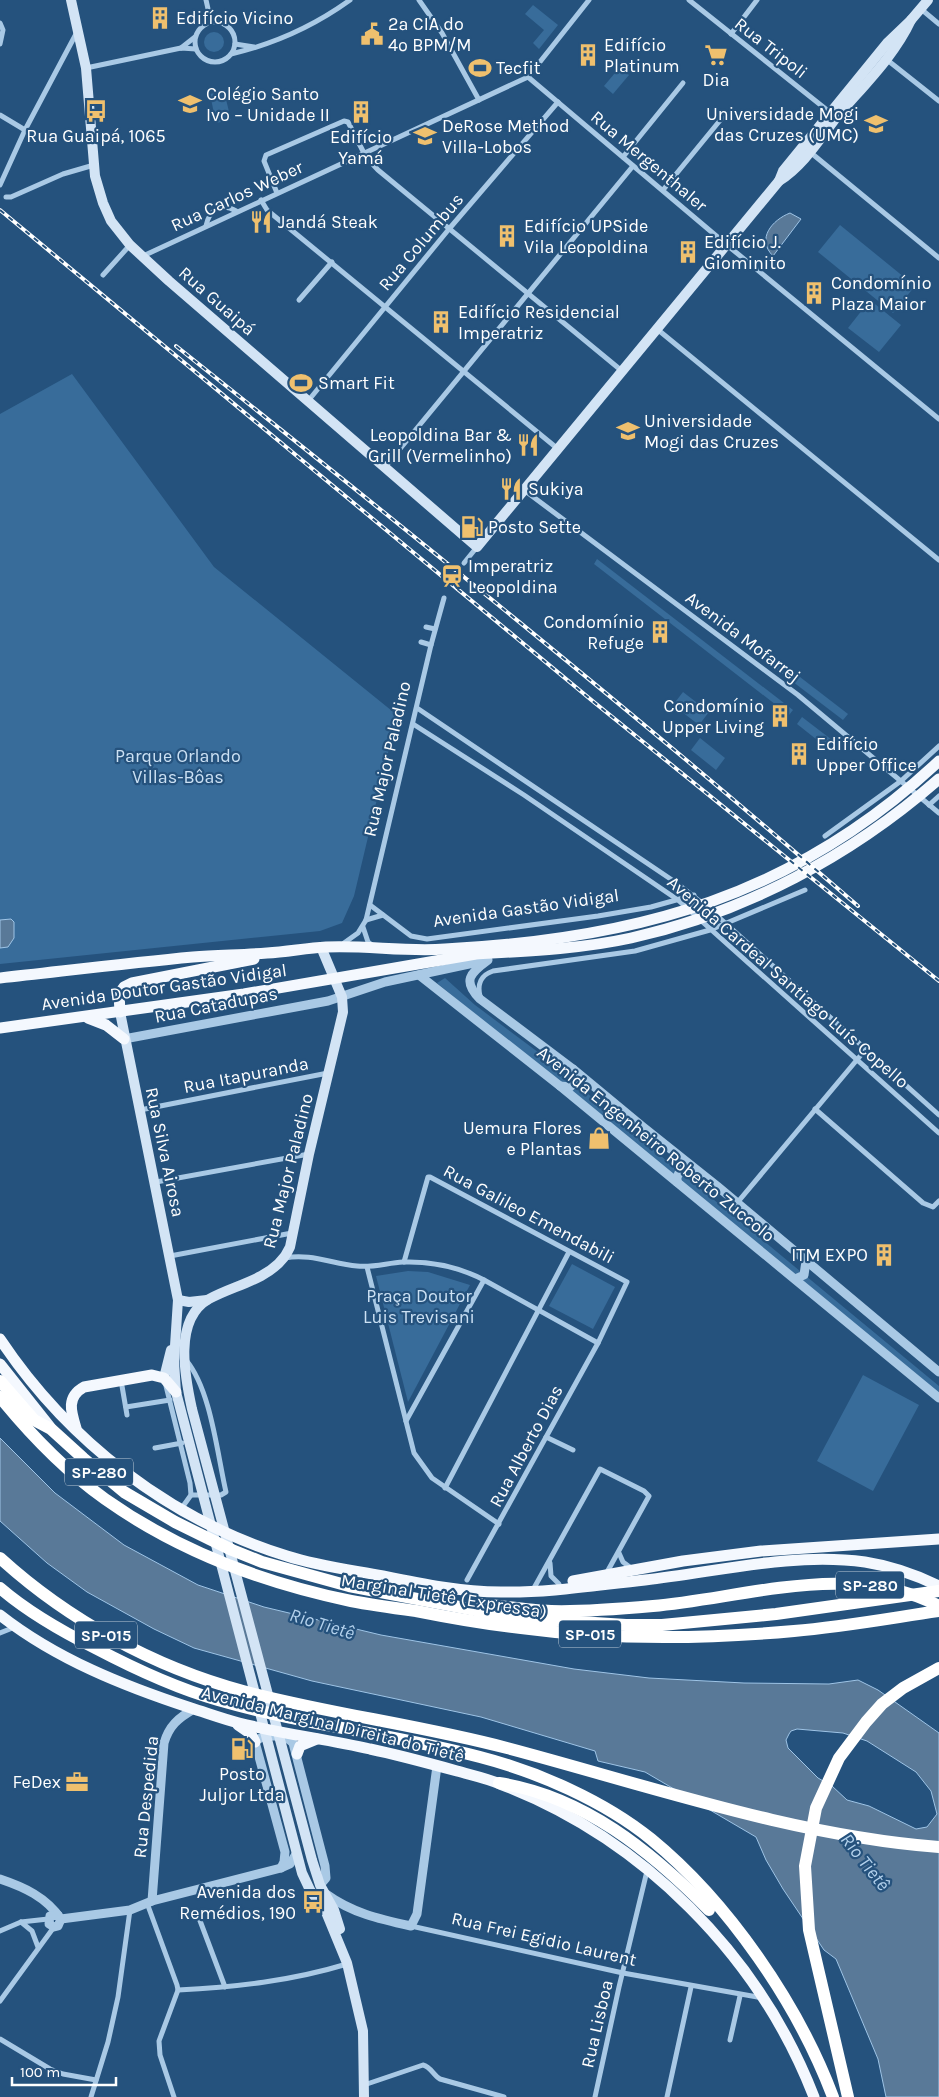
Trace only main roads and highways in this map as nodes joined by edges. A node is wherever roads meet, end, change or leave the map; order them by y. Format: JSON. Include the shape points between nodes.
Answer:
{"nodes":[{"id":1,"x":71,"y":0,"type":"edge"},
{"id":2,"x":928,"y":0,"type":"edge"},
{"id":3,"x":911,"y":20,"type":"junction"},
{"id":4,"x":833,"y":115,"type":"junction"},
{"id":5,"x":937,"y":759,"type":"edge"},
{"id":6,"x":939,"y":779,"type":"edge"},
{"id":7,"x":321,"y":947,"type":"junction"},
{"id":8,"x":512,"y":950,"type":"junction"},
{"id":9,"x":270,"y":953,"type":"junction"},
{"id":10,"x":0,"y":978,"type":"edge"},
{"id":11,"x":334,"y":979,"type":"junction"},
{"id":12,"x":120,"y":1012,"type":"junction"},
{"id":13,"x":87,"y":1017,"type":"junction"},
{"id":14,"x":0,"y":1028,"type":"edge"},
{"id":15,"x":124,"y":1039,"type":"junction"},
{"id":16,"x":178,"y":1300,"type":"junction"},
{"id":17,"x":207,"y":1300,"type":"junction"},
{"id":18,"x":0,"y":1339,"type":"edge"},
{"id":19,"x":175,"y":1340,"type":"junction"},
{"id":20,"x":0,"y":1364,"type":"edge"},
{"id":21,"x":164,"y":1378,"type":"junction"},
{"id":22,"x":0,"y":1381,"type":"edge"},
{"id":23,"x":174,"y":1395,"type":"junction"},
{"id":24,"x":0,"y":1396,"type":"edge"},
{"id":25,"x":51,"y":1428,"type":"junction"},
{"id":26,"x":78,"y":1432,"type":"junction"},
{"id":27,"x":939,"y":1539,"type":"edge"},
{"id":28,"x":0,"y":1558,"type":"edge"},
{"id":29,"x":262,"y":1562,"type":"joint"},
{"id":30,"x":798,"y":1586,"type":"joint"},
{"id":31,"x":939,"y":1586,"type":"edge"},
{"id":32,"x":0,"y":1588,"type":"edge"},
{"id":33,"x":530,"y":1590,"type":"junction"},
{"id":34,"x":939,"y":1591,"type":"edge"},
{"id":35,"x":845,"y":1604,"type":"junction"},
{"id":36,"x":939,"y":1606,"type":"edge"},
{"id":37,"x":455,"y":1607,"type":"junction"},
{"id":38,"x":939,"y":1611,"type":"edge"},
{"id":39,"x":0,"y":1616,"type":"edge"},
{"id":40,"x":939,"y":1668,"type":"edge"},
{"id":41,"x":232,"y":1722,"type":"junction"},
{"id":42,"x":317,"y":1739,"type":"junction"},
{"id":43,"x":255,"y":1742,"type":"road end"},
{"id":44,"x":297,"y":1754,"type":"road end"},
{"id":45,"x":499,"y":1783,"type":"junction"},
{"id":46,"x":939,"y":1847,"type":"edge"},
{"id":47,"x":758,"y":1959,"type":"junction"},
{"id":48,"x":347,"y":1963,"type":"junction"},
{"id":49,"x":364,"y":2097,"type":"edge"},
{"id":50,"x":814,"y":2097,"type":"edge"},
{"id":51,"x":833,"y":2097,"type":"edge"},
{"id":52,"x":848,"y":2097,"type":"edge"}],
"edges":[{"from":1,"to":4,"type":"main road","name":"Rua Guaipá","via":[[86,68],[94,165],[111,221],[142,257],[477,547],[780,181],[791,173]]},
{"from":2,"to":3,"type":"main road"},
{"from":3,"to":4,"type":"main road","via":[[894,35]]},
{"from":3,"to":4,"type":"main road","via":[[886,59]]},
{"from":5,"to":8,"type":"highway","via":[[893,802],[849,834],[743,891],[670,916]]},
{"from":6,"to":8,"type":"highway","via":[[859,841],[749,900],[681,925],[631,938]]},
{"from":7,"to":8,"type":"highway","name":"Avenida Gastão Vidigal"},
{"from":7,"to":9,"type":"highway","name":"Avenida Gastão Vidigal"},
{"from":7,"to":11,"type":"main road","name":"Rua Major Paladino"},
{"from":8,"to":11,"type":"highway"},
{"from":9,"to":10,"type":"highway","name":"Avenida Doutor Gastão Vidigal","via":[[192,957]]},
{"from":9,"to":12,"type":"highway","via":[[255,959],[132,983],[118,994]]},
{"from":11,"to":12,"type":"highway","name":"Avenida Doutor Gastão Vidigal"},
{"from":11,"to":17,"type":"main road","name":"Rua Major Paladino","via":[[342,997],[342,1020],[290,1247],[285,1258],[263,1275]]},
{"from":12,"to":13,"type":"highway","name":"Avenida Doutor Gastão Vidigal"},
{"from":12,"to":15,"type":"main road","name":"Rua Silva Airosa"},
{"from":13,"to":14,"type":"highway","name":"Avenida Doutor Gastão Vidigal"},
{"from":13,"to":15,"type":"highway","via":[[106,1025]]},
{"from":15,"to":16,"type":"main road","name":"Rua Silva Airosa"},
{"from":16,"to":17,"type":"main road"},
{"from":16,"to":19,"type":"main road"},
{"from":17,"to":48,"type":"main road","name":"Rua Major Paladino","via":[[196,1311],[186,1336],[184,1358],[192,1409],[305,1836],[322,1888],[334,1910],[348,1954]]},
{"from":18,"to":26,"type":"highway","via":[[35,1387]]},
{"from":19,"to":21,"type":"main road"},
{"from":19,"to":23,"type":"main road"},
{"from":20,"to":25,"type":"highway"},
{"from":21,"to":23,"type":"highway"},
{"from":21,"to":26,"type":"highway","via":[[147,1375],[90,1385],[79,1390],[70,1405]]},
{"from":22,"to":25,"type":"highway","via":[[34,1420]]},
{"from":23,"to":48,"type":"main road","via":[[296,1854],[306,1882],[326,1912]]},
{"from":24,"to":38,"type":"highway","name":"Marginal Tietê (Expressa)","number":"SP-015","via":[[50,1451],[88,1486],[141,1522],[186,1546],[246,1570],[295,1587],[352,1601],[523,1629],[671,1636],[760,1634]]},
{"from":25,"to":29,"type":"highway","number":"SP-280","via":[[124,1492],[202,1536]]},
{"from":26,"to":33,"type":"highway","via":[[137,1482],[238,1538],[308,1562],[461,1590]]},
{"from":27,"to":33,"type":"highway","via":[[683,1560]]},
{"from":28,"to":46,"type":"highway","number":"SP-015","via":[[45,1594],[105,1634],[157,1660],[227,1686],[504,1747],[785,1822]]},
{"from":29,"to":37,"type":"highway","number":"SP-015","via":[[349,1586]]},
{"from":30,"to":36,"type":"highway","number":"SP-280","via":[[843,1582],[863,1584],[910,1595]]},
{"from":30,"to":37,"type":"highway","number":"SP-015","via":[[691,1602],[606,1610],[474,1604]]},
{"from":31,"to":33,"type":"highway","via":[[867,1562],[836,1559],[782,1562],[542,1592]]},
{"from":31,"to":35,"type":"highway","via":[[856,1595]]},
{"from":32,"to":47,"type":"highway","via":[[27,1610],[88,1644],[139,1670],[217,1700],[481,1757],[552,1782],[607,1810],[649,1838],[738,1929]]},
{"from":34,"to":35,"type":"highway"},
{"from":35,"to":37,"type":"highway","via":[[721,1620],[626,1625],[517,1618]]},
{"from":39,"to":41,"type":"highway","name":"Avenida Marginal Direita do Tietê","via":[[104,1675],[137,1690]]},
{"from":40,"to":52,"type":"highway","via":[[903,1688],[866,1722],[839,1758],[816,1808],[805,1866],[809,1930]]},
{"from":41,"to":42,"type":"highway","name":"Avenida Marginal Direita do Tietê"},
{"from":41,"to":43,"type":"highway","via":[[251,1734]]},
{"from":42,"to":44,"type":"highway","via":[[300,1746]]},
{"from":42,"to":45,"type":"highway","name":"Avenida Marginal Direita do Tietê","via":[[371,1749]]},
{"from":45,"to":47,"type":"highway","via":[[524,1787],[559,1799],[612,1828],[666,1868]]},
{"from":45,"to":50,"type":"highway","name":"Avenida Marginal Direita do Tietê","via":[[580,1822],[612,1842],[648,1869],[695,1912],[764,1998]]},
{"from":47,"to":51,"type":"highway","via":[[792,2010]]},
{"from":48,"to":49,"type":"main road","via":[[363,2031]]}]}
